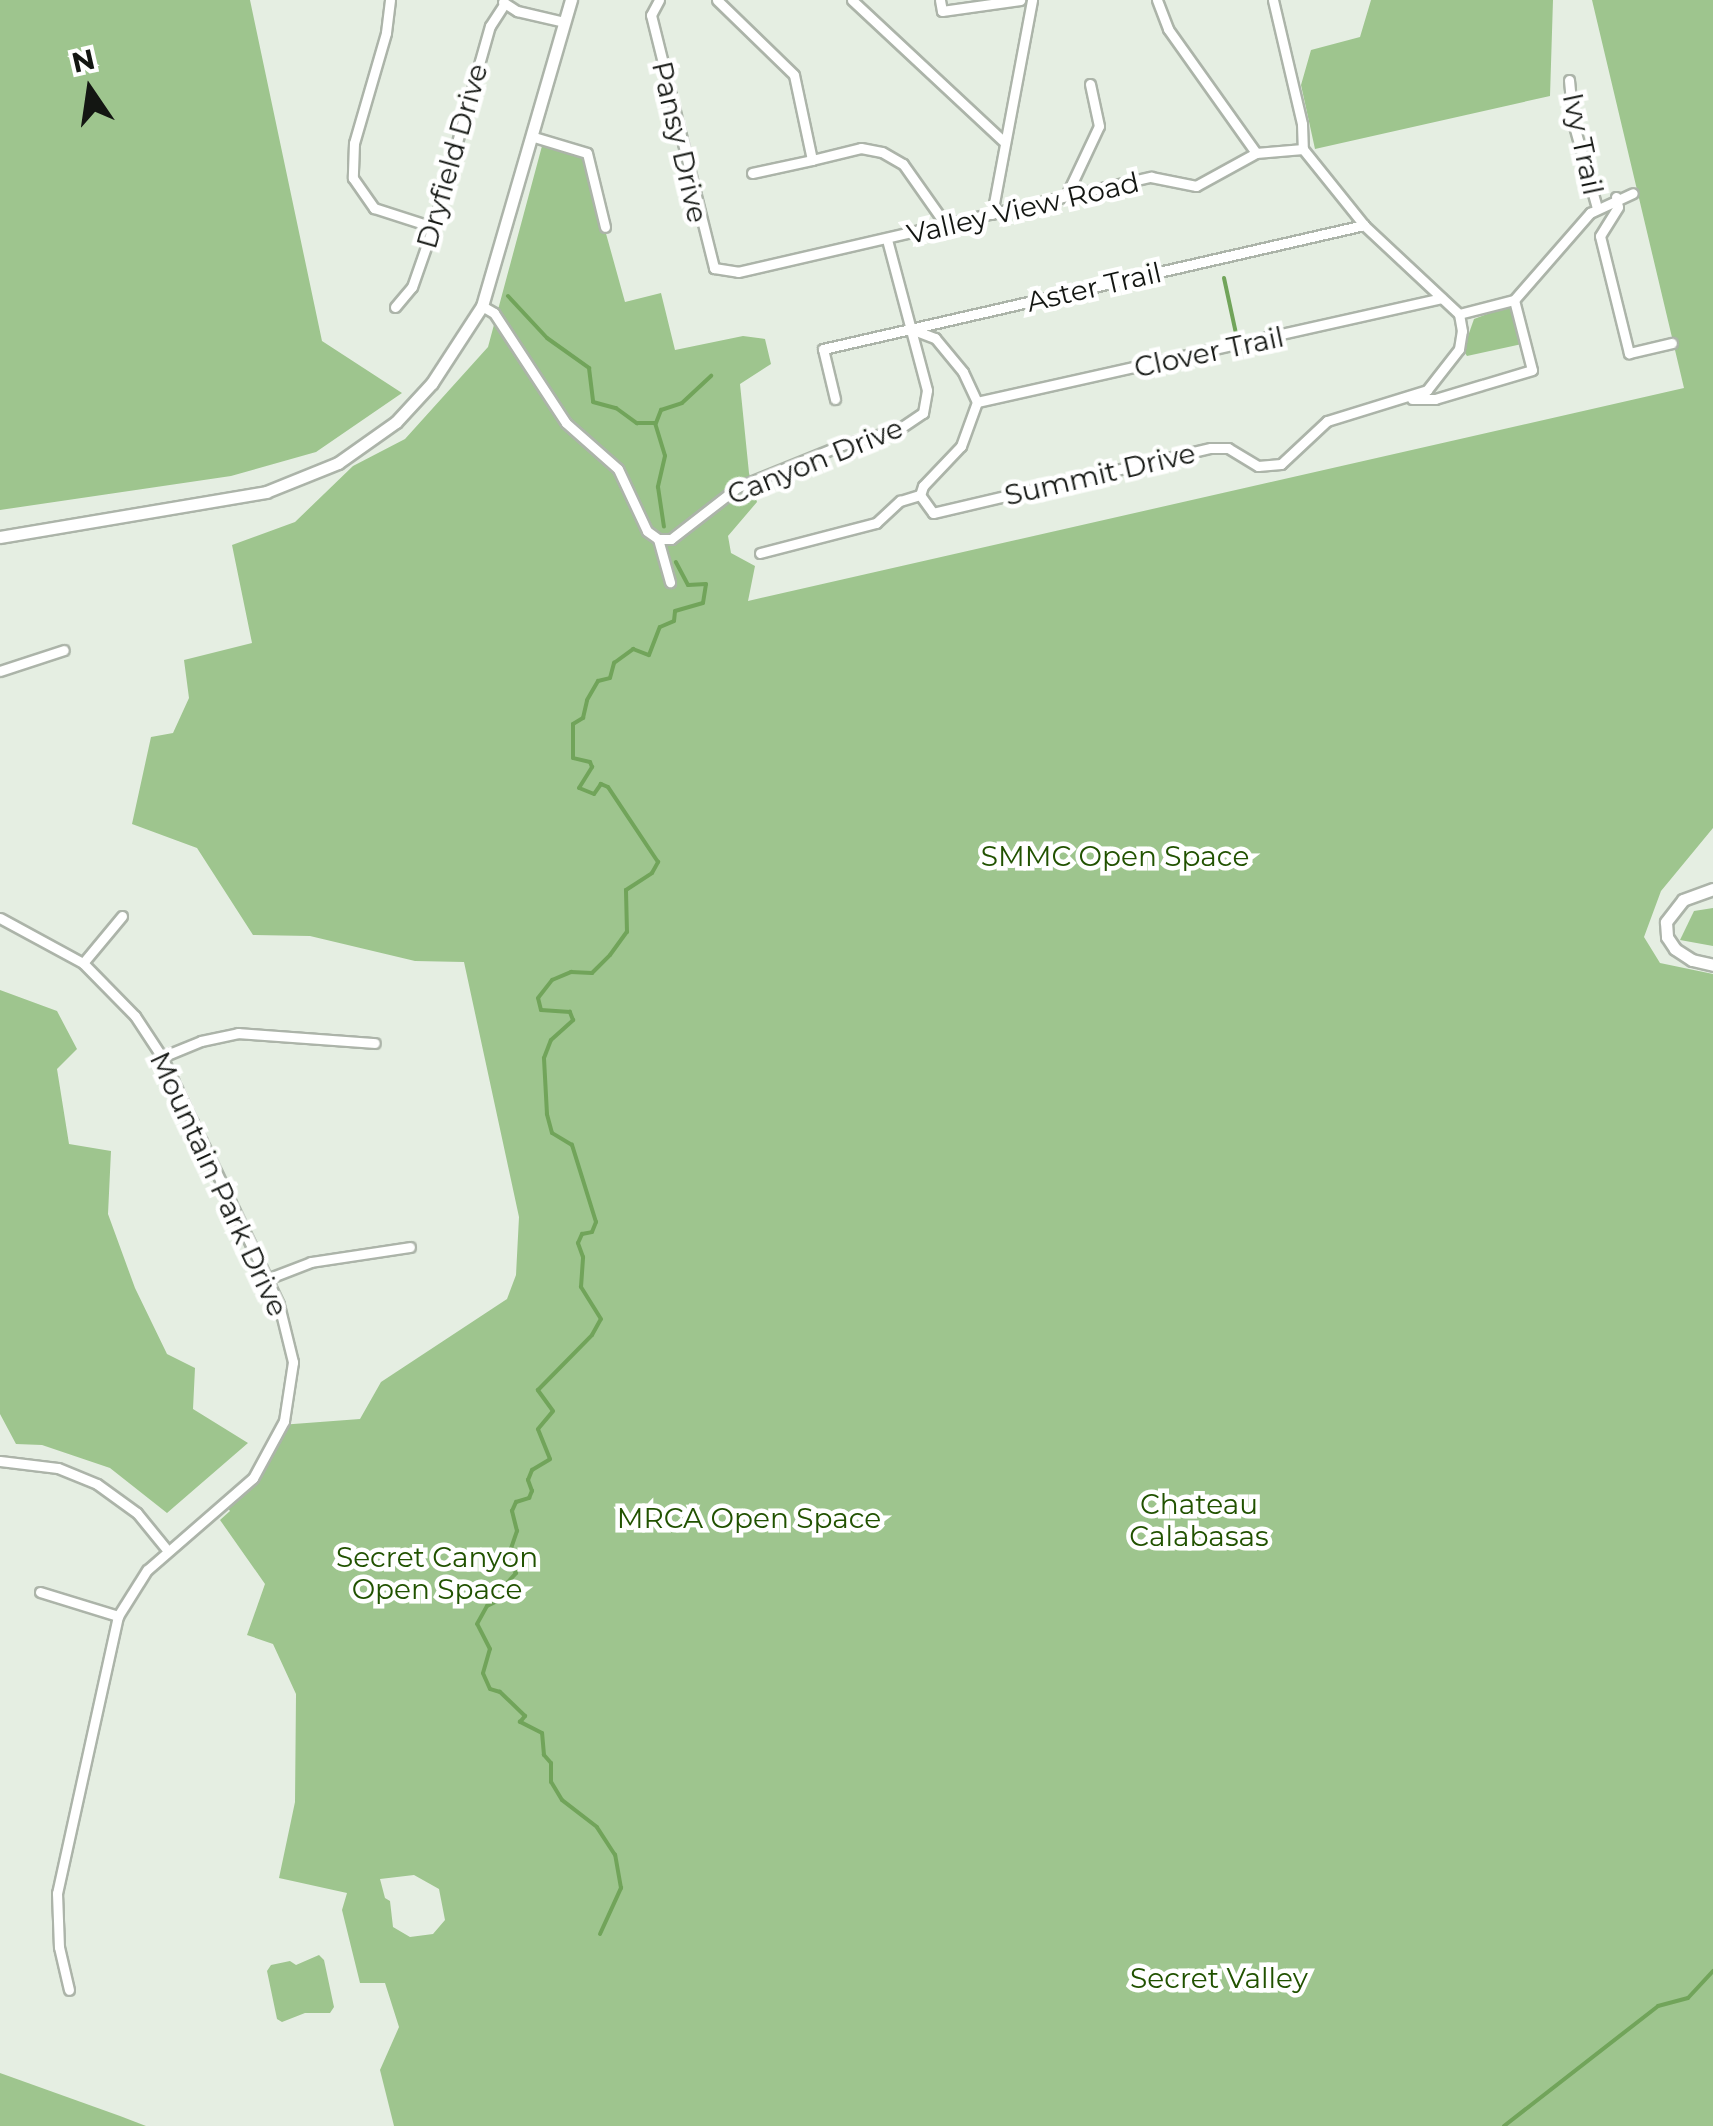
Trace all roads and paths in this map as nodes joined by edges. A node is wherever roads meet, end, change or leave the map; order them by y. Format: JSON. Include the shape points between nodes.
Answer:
{"nodes":[{"id":1,"x":390,"y":0,"type":"edge"},
{"id":2,"x":571,"y":0,"type":"edge"},
{"id":3,"x":659,"y":0,"type":"edge"},
{"id":4,"x":717,"y":0,"type":"edge"},
{"id":5,"x":852,"y":0,"type":"edge"},
{"id":6,"x":1020,"y":0,"type":"edge"},
{"id":7,"x":1032,"y":0,"type":"edge"},
{"id":8,"x":1157,"y":0,"type":"edge"},
{"id":9,"x":1273,"y":0,"type":"edge"},
{"id":10,"x":503,"y":2,"type":"edge"},
{"id":11,"x":941,"y":6,"type":"edge"},
{"id":12,"x":564,"y":22,"type":"junction"},
{"id":13,"x":1569,"y":80,"type":"dead end"},
{"id":14,"x":1090,"y":84,"type":"dead end"},
{"id":15,"x":534,"y":136,"type":"junction"},
{"id":16,"x":1003,"y":140,"type":"junction"},
{"id":17,"x":1303,"y":149,"type":"junction"},
{"id":18,"x":1256,"y":153,"type":"junction"},
{"id":19,"x":812,"y":160,"type":"junction"},
{"id":20,"x":752,"y":174,"type":"dead end"},
{"id":21,"x":1633,"y":193,"type":"dead end"},
{"id":22,"x":1066,"y":196,"type":"junction"},
{"id":23,"x":1616,"y":198,"type":"junction"},
{"id":24,"x":1597,"y":208,"type":"junction"},
{"id":25,"x":992,"y":214,"type":"junction"},
{"id":26,"x":946,"y":224,"type":"junction"},
{"id":27,"x":1364,"y":226,"type":"junction"},
{"id":28,"x":434,"y":227,"type":"junction"},
{"id":29,"x":605,"y":227,"type":"dead end"},
{"id":30,"x":887,"y":240,"type":"junction"},
{"id":31,"x":714,"y":268,"type":"joint"},
{"id":32,"x":1441,"y":298,"type":"junction"},
{"id":33,"x":1514,"y":300,"type":"junction"},
{"id":34,"x":482,"y":306,"type":"junction"},
{"id":35,"x":395,"y":307,"type":"dead end"},
{"id":36,"x":1459,"y":314,"type":"junction"},
{"id":37,"x":911,"y":329,"type":"junction"},
{"id":38,"x":1672,"y":343,"type":"dead end"},
{"id":39,"x":1409,"y":398,"type":"junction"},
{"id":40,"x":835,"y":399,"type":"dead end"},
{"id":41,"x":977,"y":402,"type":"junction"},
{"id":42,"x":920,"y":495,"type":"junction"},
{"id":43,"x":0,"y":537,"type":"edge"},
{"id":44,"x":658,"y":539,"type":"junction"},
{"id":45,"x":760,"y":552,"type":"dead end"},
{"id":46,"x":670,"y":582,"type":"dead end"},
{"id":47,"x":64,"y":650,"type":"dead end"},
{"id":48,"x":0,"y":670,"type":"edge"},
{"id":49,"x":1713,"y":890,"type":"edge"},
{"id":50,"x":122,"y":916,"type":"dead end"},
{"id":51,"x":0,"y":918,"type":"edge"},
{"id":52,"x":82,"y":964,"type":"junction"},
{"id":53,"x":1713,"y":965,"type":"edge"},
{"id":54,"x":375,"y":1042,"type":"dead end"},
{"id":55,"x":162,"y":1057,"type":"junction"},
{"id":56,"x":410,"y":1246,"type":"dead end"},
{"id":57,"x":267,"y":1278,"type":"junction"},
{"id":58,"x":0,"y":1462,"type":"edge"},
{"id":59,"x":168,"y":1550,"type":"junction"},
{"id":60,"x":40,"y":1592,"type":"dead end"},
{"id":61,"x":118,"y":1616,"type":"junction"},
{"id":62,"x":69,"y":1990,"type":"dead end"}],
"edges":[{"from":1,"to":28,"type":"street","via":[[354,143],[353,178],[374,208]]},
{"from":2,"to":12,"type":"main road"},
{"from":3,"to":31,"type":"street","name":"Pansy Drive","via":[[650,15]]},
{"from":4,"to":19,"type":"street","via":[[794,76]]},
{"from":5,"to":16,"type":"street"},
{"from":6,"to":11,"type":"street"},
{"from":7,"to":16,"type":"street"},
{"from":8,"to":18,"type":"street","via":[[1168,28]]},
{"from":9,"to":17,"type":"street"},
{"from":10,"to":12,"type":"street"},
{"from":10,"to":28,"type":"street","name":"Dryfield Drive","via":[[490,26]]},
{"from":12,"to":15,"type":"main road"},
{"from":13,"to":24,"type":"street","name":"Ivy Trail","via":[[1573,122]]},
{"from":14,"to":22,"type":"street","via":[[1100,126]]},
{"from":15,"to":29,"type":"street","via":[[587,153]]},
{"from":15,"to":34,"type":"main road"},
{"from":16,"to":25,"type":"street"},
{"from":17,"to":18,"type":"street","name":"Valley View Road"},
{"from":17,"to":27,"type":"street"},
{"from":18,"to":22,"type":"street","name":"Valley View Road","via":[[1196,186],[1151,177]]},
{"from":19,"to":20,"type":"street"},
{"from":19,"to":26,"type":"street","via":[[861,148],[882,152],[902,164]]},
{"from":21,"to":23,"type":"street"},
{"from":22,"to":25,"type":"street","name":"Valley View Road"},
{"from":23,"to":24,"type":"street"},
{"from":23,"to":38,"type":"street","name":"Ivy Trail","via":[[1618,207],[1600,236],[1629,353]]},
{"from":24,"to":33,"type":"street"},
{"from":25,"to":26,"type":"street","name":"Valley View Road"},
{"from":26,"to":30,"type":"street","name":"Valley View Road"},
{"from":27,"to":32,"type":"street"},
{"from":27,"to":37,"type":"street","name":"Aster Trail"},
{"from":28,"to":35,"type":"street","name":"Dryfield Drive","via":[[412,286]]},
{"from":30,"to":31,"type":"street","name":"Valley View Road","via":[[738,272]]},
{"from":30,"to":37,"type":"street","name":"Canyon Drive"},
{"from":32,"to":36,"type":"street"},
{"from":32,"to":41,"type":"street","name":"Clover Trail"},
{"from":33,"to":36,"type":"street"},
{"from":33,"to":39,"type":"street","via":[[1532,370],[1435,399]]},
{"from":34,"to":43,"type":"main road","via":[[422,396],[384,433],[338,463],[238,498]]},
{"from":34,"to":44,"type":"street","via":[[494,313],[566,423],[618,470],[644,526]]},
{"from":36,"to":39,"type":"street","name":"Summit Drive","via":[[1460,349],[1427,390]]},
{"from":37,"to":40,"type":"street","name":"Aster Trail","via":[[824,350]]},
{"from":37,"to":41,"type":"street","via":[[936,338]]},
{"from":37,"to":44,"type":"street","name":"Canyon Drive","via":[[927,390],[914,421],[738,487],[684,533]]},
{"from":39,"to":42,"type":"street","name":"Summit Drive","via":[[1327,421],[1271,466],[1211,448],[935,512]]},
{"from":41,"to":42,"type":"street","via":[[960,446]]},
{"from":42,"to":45,"type":"street","via":[[900,501],[876,523]]},
{"from":44,"to":46,"type":"street"},
{"from":47,"to":48,"type":"street"},
{"from":49,"to":53,"type":"main road","via":[[1682,900],[1666,922],[1674,949]]},
{"from":50,"to":52,"type":"street"},
{"from":51,"to":52,"type":"street","name":"Mountain Park Drive"},
{"from":52,"to":55,"type":"street","name":"Mountain Park Drive","via":[[134,1016]]},
{"from":54,"to":55,"type":"street","via":[[238,1033]]},
{"from":55,"to":57,"type":"street","name":"Mountain Park Drive"},
{"from":56,"to":57,"type":"street","via":[[311,1262]]},
{"from":57,"to":59,"type":"street","name":"Mountain Park Drive","via":[[293,1362],[284,1421],[253,1478]]},
{"from":58,"to":59,"type":"street","via":[[58,1468],[97,1484],[137,1514]]},
{"from":59,"to":61,"type":"street","name":"Mountain Park Drive"},
{"from":60,"to":61,"type":"street"},
{"from":61,"to":62,"type":"street","name":"Mountain Park Drive","via":[[57,1893]]}]}
